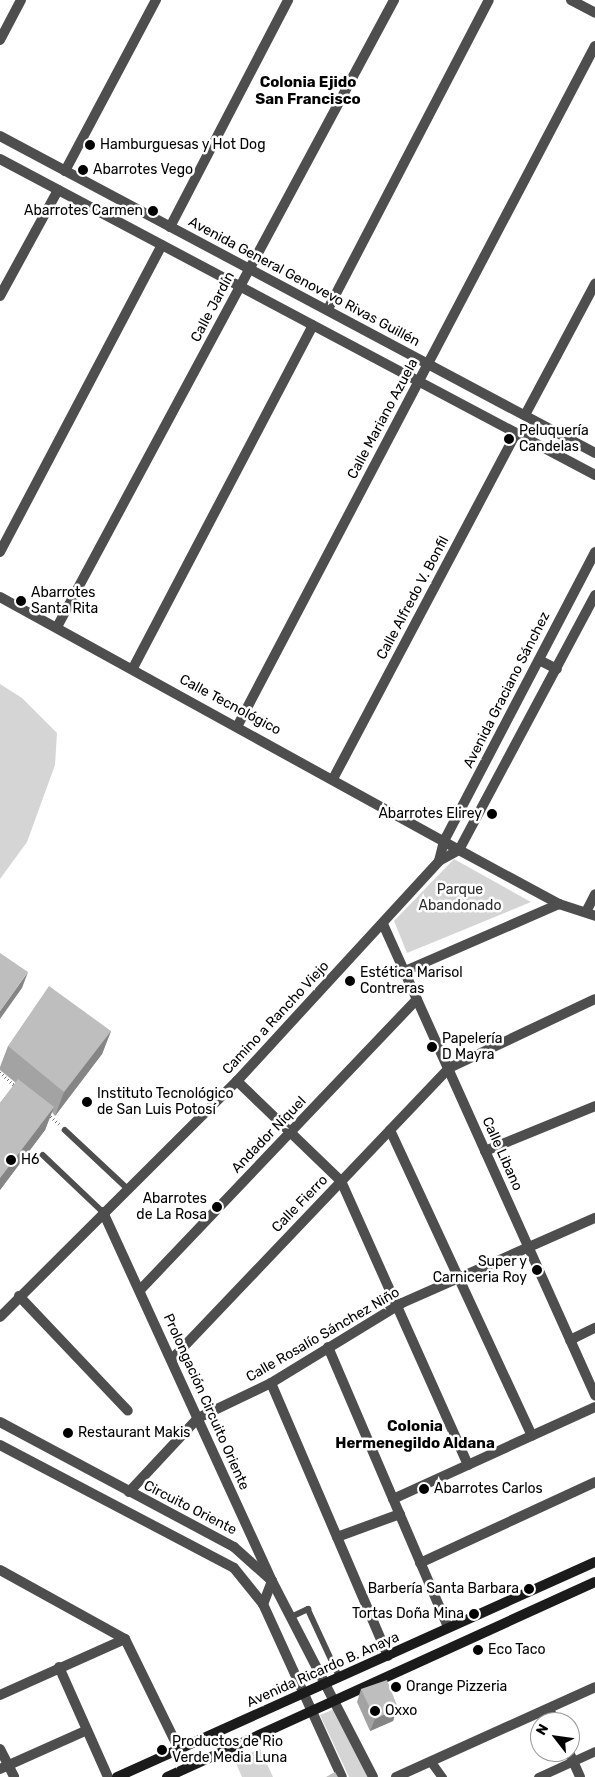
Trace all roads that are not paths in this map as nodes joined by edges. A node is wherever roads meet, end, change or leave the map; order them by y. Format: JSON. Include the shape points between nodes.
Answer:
{"nodes":[{"id":1,"x":21,"y":0,"type":"edge"},
{"id":2,"x":156,"y":0,"type":"edge"},
{"id":3,"x":288,"y":0,"type":"edge"},
{"id":4,"x":394,"y":0,"type":"edge"},
{"id":5,"x":489,"y":0,"type":"edge"},
{"id":6,"x":571,"y":0,"type":"edge"},
{"id":7,"x":595,"y":13,"type":"edge"},
{"id":8,"x":0,"y":40,"type":"edge"},
{"id":9,"x":595,"y":46,"type":"edge"},
{"id":10,"x":0,"y":136,"type":"edge"},
{"id":11,"x":0,"y":159,"type":"edge"},
{"id":12,"x":65,"y":170,"type":"junction"},
{"id":13,"x":58,"y":190,"type":"junction"},
{"id":14,"x":170,"y":227,"type":"junction"},
{"id":15,"x":162,"y":245,"type":"junction"},
{"id":16,"x":249,"y":269,"type":"junction"},
{"id":17,"x":595,"y":284,"type":"edge"},
{"id":18,"x":240,"y":286,"type":"junction"},
{"id":19,"x":0,"y":296,"type":"edge"},
{"id":20,"x":328,"y":309,"type":"junction"},
{"id":21,"x":313,"y":325,"type":"junction"},
{"id":22,"x":428,"y":364,"type":"junction"},
{"id":23,"x":419,"y":381,"type":"junction"},
{"id":24,"x":525,"y":415,"type":"junction"},
{"id":25,"x":516,"y":433,"type":"junction"},
{"id":26,"x":595,"y":453,"type":"edge"},
{"id":27,"x":595,"y":475,"type":"edge"},
{"id":28,"x":0,"y":552,"type":"edge"},
{"id":29,"x":595,"y":552,"type":"edge"},
{"id":30,"x":595,"y":595,"type":"edge"},
{"id":31,"x":0,"y":597,"type":"edge"},
{"id":32,"x":57,"y":627,"type":"junction"},
{"id":33,"x":539,"y":660,"type":"junction"},
{"id":34,"x":133,"y":668,"type":"junction"},
{"id":35,"x":557,"y":669,"type":"junction"},
{"id":36,"x":238,"y":725,"type":"junction"},
{"id":37,"x":334,"y":777,"type":"junction"},
{"id":38,"x":444,"y":841,"type":"junction"},
{"id":39,"x":459,"y":850,"type":"junction"},
{"id":40,"x":439,"y":860,"type":"junction"},
{"id":41,"x":595,"y":894,"type":"edge"},
{"id":42,"x":559,"y":904,"type":"junction"},
{"id":43,"x":590,"y":914,"type":"edge"},
{"id":44,"x":383,"y":924,"type":"junction"},
{"id":45,"x":405,"y":971,"type":"junction"},
{"id":46,"x":417,"y":999,"type":"junction"},
{"id":47,"x":595,"y":999,"type":"edge"},
{"id":48,"x":449,"y":1068,"type":"junction"},
{"id":49,"x":236,"y":1081,"type":"junction"},
{"id":50,"x":595,"y":1106,"type":"edge"},
{"id":51,"x":66,"y":1130,"type":"road end"},
{"id":52,"x":390,"y":1130,"type":"junction"},
{"id":53,"x":291,"y":1132,"type":"junction"},
{"id":54,"x":485,"y":1151,"type":"junction"},
{"id":55,"x":44,"y":1155,"type":"dead end"},
{"id":56,"x":341,"y":1181,"type":"junction"},
{"id":57,"x":128,"y":1189,"type":"junction"},
{"id":58,"x":103,"y":1212,"type":"junction"},
{"id":59,"x":595,"y":1218,"type":"edge"},
{"id":60,"x":529,"y":1248,"type":"junction"},
{"id":61,"x":461,"y":1278,"type":"junction"},
{"id":62,"x":141,"y":1289,"type":"junction"},
{"id":63,"x":19,"y":1296,"type":"junction"},
{"id":64,"x":395,"y":1308,"type":"junction"},
{"id":65,"x":0,"y":1317,"type":"edge"},
{"id":66,"x":595,"y":1328,"type":"edge"},
{"id":67,"x":570,"y":1340,"type":"junction"},
{"id":68,"x":328,"y":1347,"type":"junction"},
{"id":69,"x":172,"y":1359,"type":"junction"},
{"id":70,"x":271,"y":1383,"type":"junction"},
{"id":71,"x":595,"y":1395,"type":"edge"},
{"id":72,"x":595,"y":1407,"type":"edge"},
{"id":73,"x":128,"y":1411,"type":"dead end"},
{"id":74,"x":198,"y":1418,"type":"junction"},
{"id":75,"x":0,"y":1422,"type":"edge"},
{"id":76,"x":532,"y":1436,"type":"junction"},
{"id":77,"x":0,"y":1445,"type":"edge"},
{"id":78,"x":468,"y":1465,"type":"junction"},
{"id":79,"x":595,"y":1482,"type":"edge"},
{"id":80,"x":129,"y":1492,"type":"junction"},
{"id":81,"x":393,"y":1499,"type":"junction"},
{"id":82,"x":400,"y":1514,"type":"junction"},
{"id":83,"x":200,"y":1529,"type":"junction"},
{"id":84,"x":337,"y":1537,"type":"junction"},
{"id":85,"x":190,"y":1545,"type":"junction"},
{"id":86,"x":595,"y":1562,"type":"edge"},
{"id":87,"x":420,"y":1563,"type":"junction"},
{"id":88,"x":0,"y":1570,"type":"edge"},
{"id":89,"x":272,"y":1581,"type":"junction"},
{"id":90,"x":595,"y":1582,"type":"edge"},
{"id":91,"x":263,"y":1604,"type":"junction"},
{"id":92,"x":291,"y":1617,"type":"junction"},
{"id":93,"x":448,"y":1627,"type":"junction"},
{"id":94,"x":125,"y":1639,"type":"junction"},
{"id":95,"x":388,"y":1656,"type":"junction"},
{"id":96,"x":59,"y":1667,"type":"junction"},
{"id":97,"x":340,"y":1678,"type":"junction"},
{"id":98,"x":328,"y":1684,"type":"junction"},
{"id":99,"x":595,"y":1687,"type":"edge"},
{"id":100,"x":304,"y":1694,"type":"junction"},
{"id":101,"x":0,"y":1695,"type":"edge"},
{"id":102,"x":336,"y":1700,"type":"junction"},
{"id":103,"x":549,"y":1709,"type":"junction"},
{"id":104,"x":312,"y":1710,"type":"junction"},
{"id":105,"x":550,"y":1712,"type":"edge"},
{"id":106,"x":87,"y":1730,"type":"junction"},
{"id":107,"x":0,"y":1749,"type":"edge"},
{"id":108,"x":179,"y":1749,"type":"junction"},
{"id":109,"x":595,"y":1751,"type":"edge"},
{"id":110,"x":580,"y":1754,"type":"edge"},
{"id":111,"x":432,"y":1762,"type":"junction"},
{"id":112,"x":561,"y":1762,"type":"edge"},
{"id":113,"x":573,"y":1762,"type":"edge"},
{"id":114,"x":4,"y":1767,"type":"edge"},
{"id":115,"x":14,"y":1777,"type":"edge"},
{"id":116,"x":108,"y":1777,"type":"edge"},
{"id":117,"x":117,"y":1777,"type":"edge"},
{"id":118,"x":167,"y":1777,"type":"edge"},
{"id":119,"x":342,"y":1777,"type":"edge"},
{"id":120,"x":373,"y":1777,"type":"edge"},
{"id":121,"x":396,"y":1777,"type":"edge"},
{"id":122,"x":442,"y":1777,"type":"edge"},
{"id":123,"x":538,"y":1777,"type":"edge"},
{"id":124,"x":580,"y":1777,"type":"edge"}],
"edges":[{"from":1,"to":8,"type":"street"},
{"from":2,"to":12,"type":"street"},
{"from":3,"to":14,"type":"street"},
{"from":4,"to":16,"type":"street","name":"Calle Jardín"},
{"from":5,"to":20,"type":"street"},
{"from":6,"to":7,"type":"street"},
{"from":9,"to":22,"type":"street","name":"Calle Mariano Azuela"},
{"from":10,"to":12,"type":"street","name":"Avenida General Genovevo Rivas Guillén"},
{"from":11,"to":13,"type":"street"},
{"from":12,"to":14,"type":"street","name":"Avenida General Genovevo Rivas Guillén"},
{"from":13,"to":15,"type":"street"},
{"from":13,"to":19,"type":"street"},
{"from":14,"to":16,"type":"street","name":"Avenida General Genovevo Rivas Guillén"},
{"from":15,"to":18,"type":"street"},
{"from":15,"to":28,"type":"street"},
{"from":16,"to":18,"type":"street","name":"Calle Jardín"},
{"from":16,"to":20,"type":"street","name":"Avenida General Genovevo Rivas Guillén"},
{"from":17,"to":24,"type":"street"},
{"from":18,"to":21,"type":"street"},
{"from":18,"to":32,"type":"street","name":"Calle Jardín"},
{"from":20,"to":22,"type":"street","name":"Avenida General Genovevo Rivas Guillén"},
{"from":21,"to":23,"type":"street"},
{"from":21,"to":34,"type":"street"},
{"from":22,"to":23,"type":"street","name":"Calle Mariano Azuela"},
{"from":22,"to":24,"type":"street","name":"Avenida General Genovevo Rivas Guillén"},
{"from":23,"to":25,"type":"street"},
{"from":23,"to":36,"type":"street","name":"Calle Mariano Azuela"},
{"from":24,"to":26,"type":"street","name":"Avenida General Genovevo Rivas Guillén"},
{"from":25,"to":27,"type":"street"},
{"from":25,"to":37,"type":"street","name":"Calle Alfredo V. Bonfil"},
{"from":29,"to":33,"type":"street","name":"Avenida Graciano Sánchez"},
{"from":30,"to":35,"type":"street"},
{"from":31,"to":32,"type":"street","name":"Calle Tecnológico"},
{"from":32,"to":34,"type":"street","name":"Calle Tecnológico"},
{"from":33,"to":35,"type":"street"},
{"from":33,"to":38,"type":"street","name":"Avenida Graciano Sánchez"},
{"from":34,"to":36,"type":"street","name":"Calle Tecnológico"},
{"from":35,"to":39,"type":"street"},
{"from":36,"to":37,"type":"street","name":"Calle Tecnológico"},
{"from":37,"to":38,"type":"street","name":"Calle Tecnológico"},
{"from":38,"to":39,"type":"street","name":"Calle Tecnológico"},
{"from":38,"to":40,"type":"street","name":"Camino a Rancho Viejo"},
{"from":39,"to":40,"type":"street","name":"Camino a Rancho Viejo"},
{"from":39,"to":42,"type":"street","name":"Calle Tecnológico"},
{"from":40,"to":44,"type":"street","name":"Camino a Rancho Viejo"},
{"from":41,"to":43,"type":"street"},
{"from":42,"to":43,"type":"street","name":"Calle Tecnológico"},
{"from":42,"to":45,"type":"street"},
{"from":44,"to":45,"type":"street","name":"Calle Libano"},
{"from":44,"to":49,"type":"street","name":"Camino a Rancho Viejo"},
{"from":45,"to":46,"type":"street","name":"Calle Libano"},
{"from":46,"to":48,"type":"street","name":"Calle Libano"},
{"from":46,"to":53,"type":"street","name":"Andador Níquel"},
{"from":47,"to":48,"type":"street"},
{"from":48,"to":52,"type":"street","name":"Calle Fierro"},
{"from":48,"to":54,"type":"street","name":"Calle Libano"},
{"from":49,"to":53,"type":"street"},
{"from":49,"to":57,"type":"street","name":"Camino a Rancho Viejo"},
{"from":50,"to":54,"type":"street"},
{"from":51,"to":57,"type":"lane"},
{"from":52,"to":56,"type":"street","name":"Calle Fierro"},
{"from":52,"to":61,"type":"street"},
{"from":53,"to":56,"type":"street"},
{"from":53,"to":62,"type":"street","name":"Andador Níquel"},
{"from":54,"to":60,"type":"street","name":"Calle Libano"},
{"from":55,"to":58,"type":"lane"},
{"from":56,"to":64,"type":"street"},
{"from":56,"to":69,"type":"street","name":"Calle Fierro"},
{"from":57,"to":58,"type":"street","name":"Camino a Rancho Viejo"},
{"from":58,"to":62,"type":"street","name":"Prolongación Circuito Oriente"},
{"from":58,"to":63,"type":"street","name":"Camino a Rancho Viejo"},
{"from":59,"to":60,"type":"street","name":"Calle Rosalío Sánchez Niño"},
{"from":60,"to":61,"type":"street","name":"Calle Rosalío Sánchez Niño"},
{"from":60,"to":67,"type":"street","name":"Calle Libano"},
{"from":61,"to":64,"type":"street","name":"Calle Rosalío Sánchez Niño"},
{"from":61,"to":76,"type":"street"},
{"from":62,"to":69,"type":"street","name":"Prolongación Circuito Oriente"},
{"from":63,"to":65,"type":"street","name":"Camino a Rancho Viejo"},
{"from":63,"to":73,"type":"street"},
{"from":64,"to":68,"type":"street","name":"Calle Rosalío Sánchez Niño"},
{"from":64,"to":78,"type":"street"},
{"from":66,"to":67,"type":"street"},
{"from":67,"to":71,"type":"street","name":"Calle Libano"},
{"from":68,"to":70,"type":"street","name":"Calle Rosalío Sánchez Niño"},
{"from":68,"to":81,"type":"street"},
{"from":69,"to":74,"type":"street","name":"Prolongación Circuito Oriente"},
{"from":70,"to":74,"type":"street","name":"Calle Rosalío Sánchez Niño"},
{"from":70,"to":84,"type":"street"},
{"from":72,"to":76,"type":"street"},
{"from":74,"to":80,"type":"street","name":"Calle Rosalío Sánchez Niño"},
{"from":74,"to":89,"type":"street","name":"Prolongación Circuito Oriente"},
{"from":75,"to":80,"type":"street","name":"Circuito Oriente"},
{"from":76,"to":78,"type":"street"},
{"from":77,"to":85,"type":"street"},
{"from":78,"to":81,"type":"street"},
{"from":79,"to":87,"type":"street"},
{"from":80,"to":83,"type":"street","name":"Circuito Oriente"},
{"from":81,"to":82,"type":"street"},
{"from":82,"to":84,"type":"street"},
{"from":82,"to":87,"type":"street"},
{"from":83,"to":85,"type":"street"},
{"from":83,"to":89,"type":"street","name":"Circuito Oriente","via":[[234,1547]]},
{"from":84,"to":95,"type":"street"},
{"from":85,"to":91,"type":"street","via":[[234,1568]]},
{"from":86,"to":93,"type":"main road","name":"Avenida Ricardo B. Anaya"},
{"from":87,"to":93,"type":"street"},
{"from":88,"to":94,"type":"street"},
{"from":89,"to":91,"type":"street"},
{"from":89,"to":92,"type":"street","name":"Circuito Oriente"},
{"from":90,"to":102,"type":"main road"},
{"from":91,"to":100,"type":"street"},
{"from":92,"to":97,"type":"lane","via":[[308,1609]]},
{"from":92,"to":98,"type":"street","name":"Circuito Oriente"},
{"from":93,"to":95,"type":"main road","name":"Avenida Ricardo B. Anaya"},
{"from":94,"to":96,"type":"street"},
{"from":94,"to":108,"type":"street"},
{"from":95,"to":97,"type":"main road","name":"Avenida Ricardo B. Anaya"},
{"from":96,"to":101,"type":"street"},
{"from":96,"to":106,"type":"street"},
{"from":97,"to":98,"type":"main road","name":"Avenida Ricardo B. Anaya"},
{"from":98,"to":100,"type":"main road","name":"Avenida Ricardo B. Anaya"},
{"from":98,"to":102,"type":"street","name":"Circuito Oriente"},
{"from":99,"to":103,"type":"street"},
{"from":100,"to":104,"type":"street"},
{"from":100,"to":108,"type":"main road","name":"Avenida Ricardo B. Anaya"},
{"from":102,"to":104,"type":"main road"},
{"from":102,"to":120,"type":"street","name":"Circuito Oriente"},
{"from":103,"to":105,"type":"street"},
{"from":103,"to":111,"type":"street"},
{"from":104,"to":118,"type":"main road"},
{"from":104,"to":119,"type":"street"},
{"from":106,"to":114,"type":"street"},
{"from":106,"to":116,"type":"street"},
{"from":107,"to":114,"type":"street"},
{"from":108,"to":117,"type":"main road","name":"Avenida Ricardo B. Anaya"},
{"from":109,"to":110,"type":"street"},
{"from":111,"to":121,"type":"street"},
{"from":111,"to":122,"type":"street"},
{"from":112,"to":123,"type":"street"},
{"from":113,"to":124,"type":"street"},
{"from":114,"to":115,"type":"street"}]}
